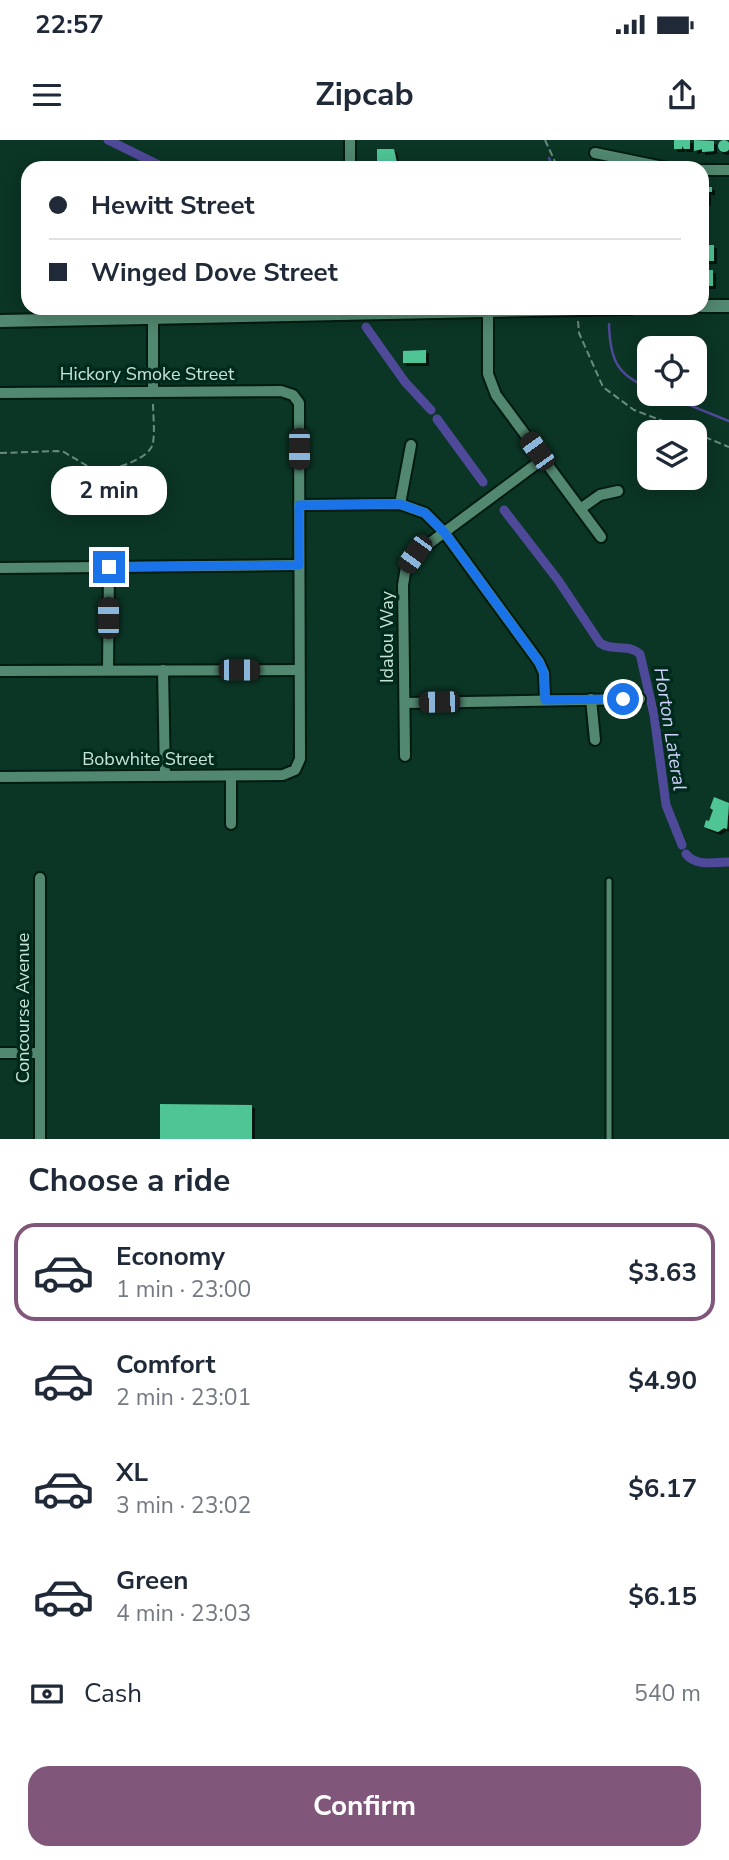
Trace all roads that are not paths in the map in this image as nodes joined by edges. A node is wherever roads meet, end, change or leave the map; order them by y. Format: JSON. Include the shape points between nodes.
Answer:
{"nodes":[{"id":1,"x":350,"y":140,"type":"edge"},
{"id":2,"x":595,"y":153,"type":"dead end"},
{"id":3,"x":350,"y":161,"type":"edge"},
{"id":4,"x":634,"y":161,"type":"edge"},
{"id":5,"x":709,"y":170,"type":"edge"},
{"id":6,"x":729,"y":170,"type":"edge"},
{"id":7,"x":709,"y":306,"type":"edge"},
{"id":8,"x":729,"y":306,"type":"edge"},
{"id":9,"x":238,"y":315,"type":"edge"},
{"id":10,"x":488,"y":315,"type":"edge"},
{"id":11,"x":153,"y":318,"type":"junction"},
{"id":12,"x":0,"y":321,"type":"edge"},
{"id":13,"x":0,"y":393,"type":"edge"},
{"id":14,"x":153,"y":395,"type":"junction"},
{"id":15,"x":411,"y":445,"type":"dead end"},
{"id":16,"x":543,"y":459,"type":"junction"},
{"id":17,"x":618,"y":491,"type":"dead end"},
{"id":18,"x":400,"y":504,"type":"junction"},
{"id":19,"x":299,"y":505,"type":"junction"},
{"id":20,"x":580,"y":509,"type":"junction"},
{"id":21,"x":444,"y":532,"type":"junction"},
{"id":22,"x":601,"y":537,"type":"dead end"},
{"id":23,"x":299,"y":565,"type":"junction"},
{"id":24,"x":109,"y":567,"type":"junction"},
{"id":25,"x":0,"y":568,"type":"edge"},
{"id":26,"x":108,"y":670,"type":"junction"},
{"id":27,"x":163,"y":670,"type":"junction"},
{"id":28,"x":299,"y":670,"type":"junction"},
{"id":29,"x":0,"y":671,"type":"edge"},
{"id":30,"x":591,"y":699,"type":"junction"},
{"id":31,"x":640,"y":699,"type":"dead end"},
{"id":32,"x":545,"y":700,"type":"junction"},
{"id":33,"x":405,"y":703,"type":"junction"},
{"id":34,"x":595,"y":740,"type":"dead end"},
{"id":35,"x":405,"y":756,"type":"dead end"},
{"id":36,"x":165,"y":776,"type":"junction"},
{"id":37,"x":231,"y":776,"type":"junction"},
{"id":38,"x":0,"y":777,"type":"edge"},
{"id":39,"x":231,"y":824,"type":"dead end"},
{"id":40,"x":40,"y":878,"type":"dead end"},
{"id":41,"x":609,"y":881,"type":"dead end"},
{"id":42,"x":0,"y":1053,"type":"edge"},
{"id":43,"x":40,"y":1053,"type":"junction"},
{"id":44,"x":40,"y":1139,"type":"edge"},
{"id":45,"x":609,"y":1139,"type":"edge"}],
"edges":[{"from":1,"to":3,"type":"street"},
{"from":2,"to":4,"type":"street"},
{"from":5,"to":6,"type":"street"},
{"from":7,"to":8,"type":"street"},
{"from":9,"to":11,"type":"street"},
{"from":10,"to":16,"type":"street","via":[[490,384]]},
{"from":11,"to":12,"type":"street"},
{"from":11,"to":14,"type":"street"},
{"from":13,"to":14,"type":"street","name":"Hickory Smoke Street"},
{"from":14,"to":19,"type":"street","name":"Hickory Smoke Street","via":[[293,394],[299,403]]},
{"from":15,"to":18,"type":"street"},
{"from":16,"to":20,"type":"street"},
{"from":16,"to":21,"type":"street","name":"Idalou Way"},
{"from":17,"to":20,"type":"street","via":[[600,495]]},
{"from":18,"to":19,"type":"street"},
{"from":18,"to":21,"type":"street","via":[[425,513]]},
{"from":19,"to":23,"type":"street"},
{"from":20,"to":22,"type":"street"},
{"from":21,"to":32,"type":"street","via":[[539,662]]},
{"from":21,"to":33,"type":"street","name":"Idalou Way","via":[[406,567]]},
{"from":23,"to":24,"type":"street"},
{"from":23,"to":28,"type":"street"},
{"from":24,"to":25,"type":"street"},
{"from":24,"to":26,"type":"street"},
{"from":26,"to":27,"type":"street"},
{"from":26,"to":29,"type":"street"},
{"from":27,"to":28,"type":"street"},
{"from":27,"to":36,"type":"street"},
{"from":28,"to":37,"type":"street","name":"Bobwhite Street","via":[[300,759],[295,770],[283,775]]},
{"from":30,"to":31,"type":"street"},
{"from":30,"to":32,"type":"street"},
{"from":30,"to":34,"type":"street"},
{"from":32,"to":33,"type":"street"},
{"from":33,"to":35,"type":"street","name":"Idalou Way"},
{"from":36,"to":37,"type":"street","name":"Bobwhite Street"},
{"from":36,"to":38,"type":"street","name":"Bobwhite Street"},
{"from":37,"to":39,"type":"street"},
{"from":40,"to":43,"type":"street","name":"Concourse Avenue"},
{"from":41,"to":45,"type":"lane"},
{"from":42,"to":43,"type":"street"},
{"from":43,"to":44,"type":"street","name":"Concourse Avenue"}]}
